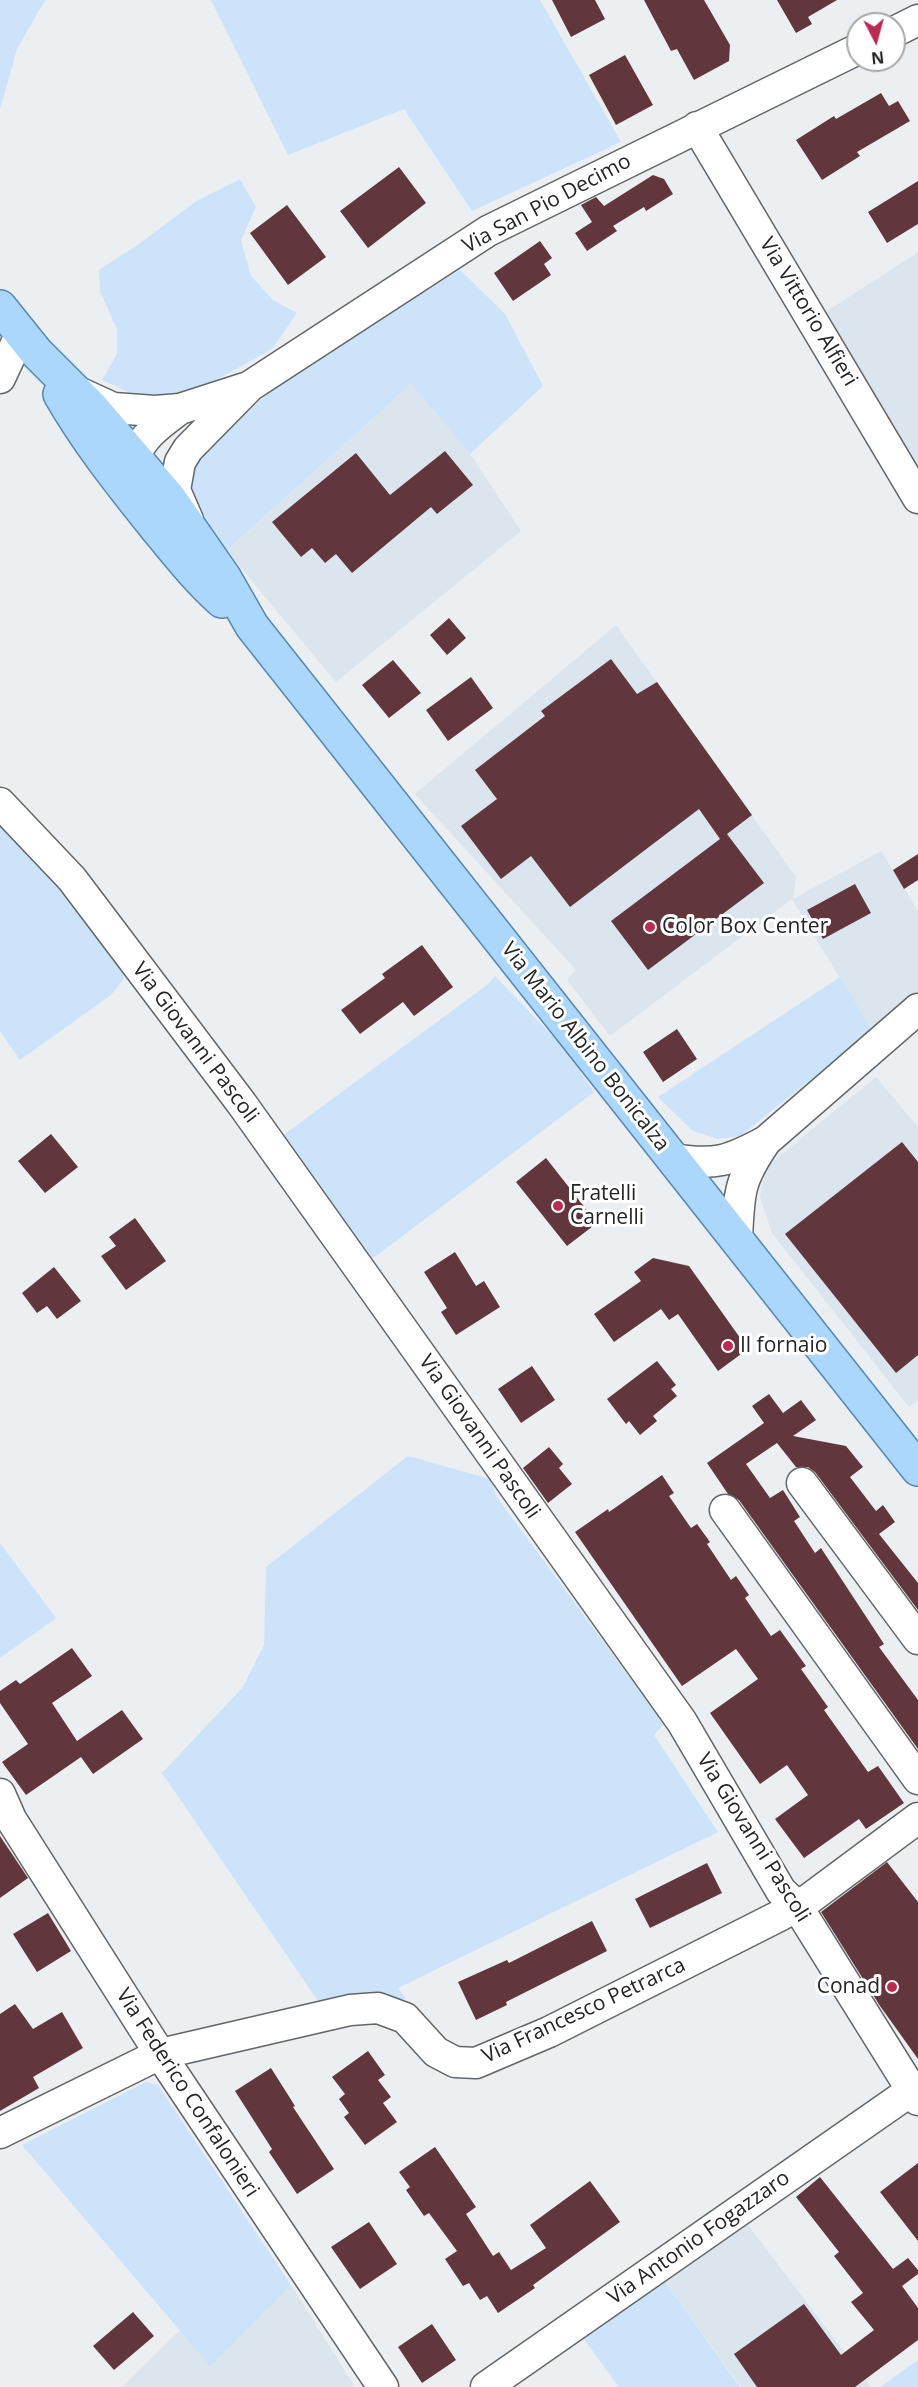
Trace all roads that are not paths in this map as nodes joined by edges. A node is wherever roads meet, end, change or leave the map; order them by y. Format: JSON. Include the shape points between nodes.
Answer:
{"nodes":[{"id":1,"x":846,"y":55,"type":"edge"},
{"id":2,"x":697,"y":127,"type":"junction"},
{"id":3,"x":0,"y":307,"type":"edge"},
{"id":4,"x":29,"y":343,"type":"junction"},
{"id":5,"x":0,"y":378,"type":"edge"},
{"id":6,"x":250,"y":386,"type":"junction"},
{"id":7,"x":74,"y":404,"type":"junction"},
{"id":8,"x":180,"y":409,"type":"junction"},
{"id":9,"x":188,"y":449,"type":"junction"},
{"id":10,"x":135,"y":458,"type":"junction"},
{"id":11,"x":918,"y":498,"type":"edge"},
{"id":12,"x":134,"y":500,"type":"junction"},
{"id":13,"x":193,"y":532,"type":"junction"},
{"id":14,"x":252,"y":626,"type":"junction"},
{"id":15,"x":0,"y":803,"type":"edge"},
{"id":16,"x":918,"y":1009,"type":"edge"},
{"id":17,"x":766,"y":1141,"type":"junction"},
{"id":18,"x":674,"y":1159,"type":"junction"},
{"id":19,"x":737,"y":1239,"type":"junction"},
{"id":20,"x":918,"y":1469,"type":"edge"},
{"id":21,"x":802,"y":1483,"type":"dead end"},
{"id":22,"x":725,"y":1510,"type":"dead end"},
{"id":23,"x":918,"y":1639,"type":"edge"},
{"id":24,"x":918,"y":1779,"type":"edge"},
{"id":25,"x":0,"y":1794,"type":"edge"},
{"id":26,"x":918,"y":1818,"type":"edge"},
{"id":27,"x":797,"y":1906,"type":"junction"},
{"id":28,"x":160,"y":2054,"type":"junction"},
{"id":29,"x":916,"y":2092,"type":"edge"},
{"id":30,"x":0,"y":2133,"type":"edge"},
{"id":31,"x":383,"y":2387,"type":"edge"},
{"id":32,"x":486,"y":2387,"type":"edge"}],
"edges":[{"from":1,"to":2,"type":"street","name":"Via San Pio Decimo"},
{"from":2,"to":6,"type":"street","name":"Via San Pio Decimo","via":[[488,231]]},
{"from":2,"to":11,"type":"street","name":"Via Vittorio Alfieri"},
{"from":3,"to":4,"type":"main road","name":"Via Mario Albino Bonicalza"},
{"from":4,"to":5,"type":"street"},
{"from":4,"to":7,"type":"main road","name":"Via Mario Albino Bonicalza"},
{"from":6,"to":8,"type":"street","name":"Via San Pio Decimo"},
{"from":6,"to":9,"type":"street","name":"Via San Pio Decimo"},
{"from":7,"to":8,"type":"street","name":"Via San Pio Decimo","via":[[155,411]]},
{"from":7,"to":10,"type":"main road","name":"Via Mario Albino Bonicalza"},
{"from":7,"to":12,"type":"main road","name":"Via Mario Albino Bonicalza","via":[[87,440]]},
{"from":8,"to":10,"type":"street","name":"Via San Pio Decimo","via":[[151,432]]},
{"from":9,"to":10,"type":"street"},
{"from":9,"to":13,"type":"street","name":"Via San Pio Decimo","via":[[176,474],[175,490]]},
{"from":10,"to":12,"type":"street"},
{"from":10,"to":13,"type":"main road","name":"Via Mario Albino Bonicalza"},
{"from":12,"to":14,"type":"main road","name":"Via Mario Albino Bonicalza","via":[[203,584]]},
{"from":13,"to":14,"type":"main road","name":"Via Mario Albino Bonicalza"},
{"from":14,"to":18,"type":"main road","name":"Via Mario Albino Bonicalza"},
{"from":15,"to":27,"type":"street","name":"Via Giovanni Pascoli","via":[[72,879],[242,1104],[682,1722],[781,1891]]},
{"from":16,"to":17,"type":"street"},
{"from":17,"to":18,"type":"street","via":[[718,1162],[700,1164]]},
{"from":17,"to":19,"type":"street","via":[[748,1167],[740,1189]]},
{"from":18,"to":19,"type":"main road","name":"Via Mario Albino Bonicalza"},
{"from":19,"to":20,"type":"main road","name":"Via Mario Albino Bonicalza"},
{"from":21,"to":23,"type":"street"},
{"from":22,"to":24,"type":"street"},
{"from":25,"to":28,"type":"street","name":"Via Federico Confalonieri","via":[[10,1819]]},
{"from":26,"to":27,"type":"street","name":"Via Francesco Petrarca"},
{"from":27,"to":28,"type":"street","name":"Via Francesco Petrarca","via":[[549,2032],[477,2063],[455,2062],[436,2052],[405,2018],[378,2008],[350,2010]]},
{"from":27,"to":29,"type":"street","name":"Via Giovanni Pascoli"},
{"from":28,"to":30,"type":"street","name":"Via Francesco Petrarca"},
{"from":28,"to":31,"type":"street","name":"Via Federico Confalonieri"},
{"from":29,"to":32,"type":"street","name":"Via Antonio Fogazzaro"}]}
